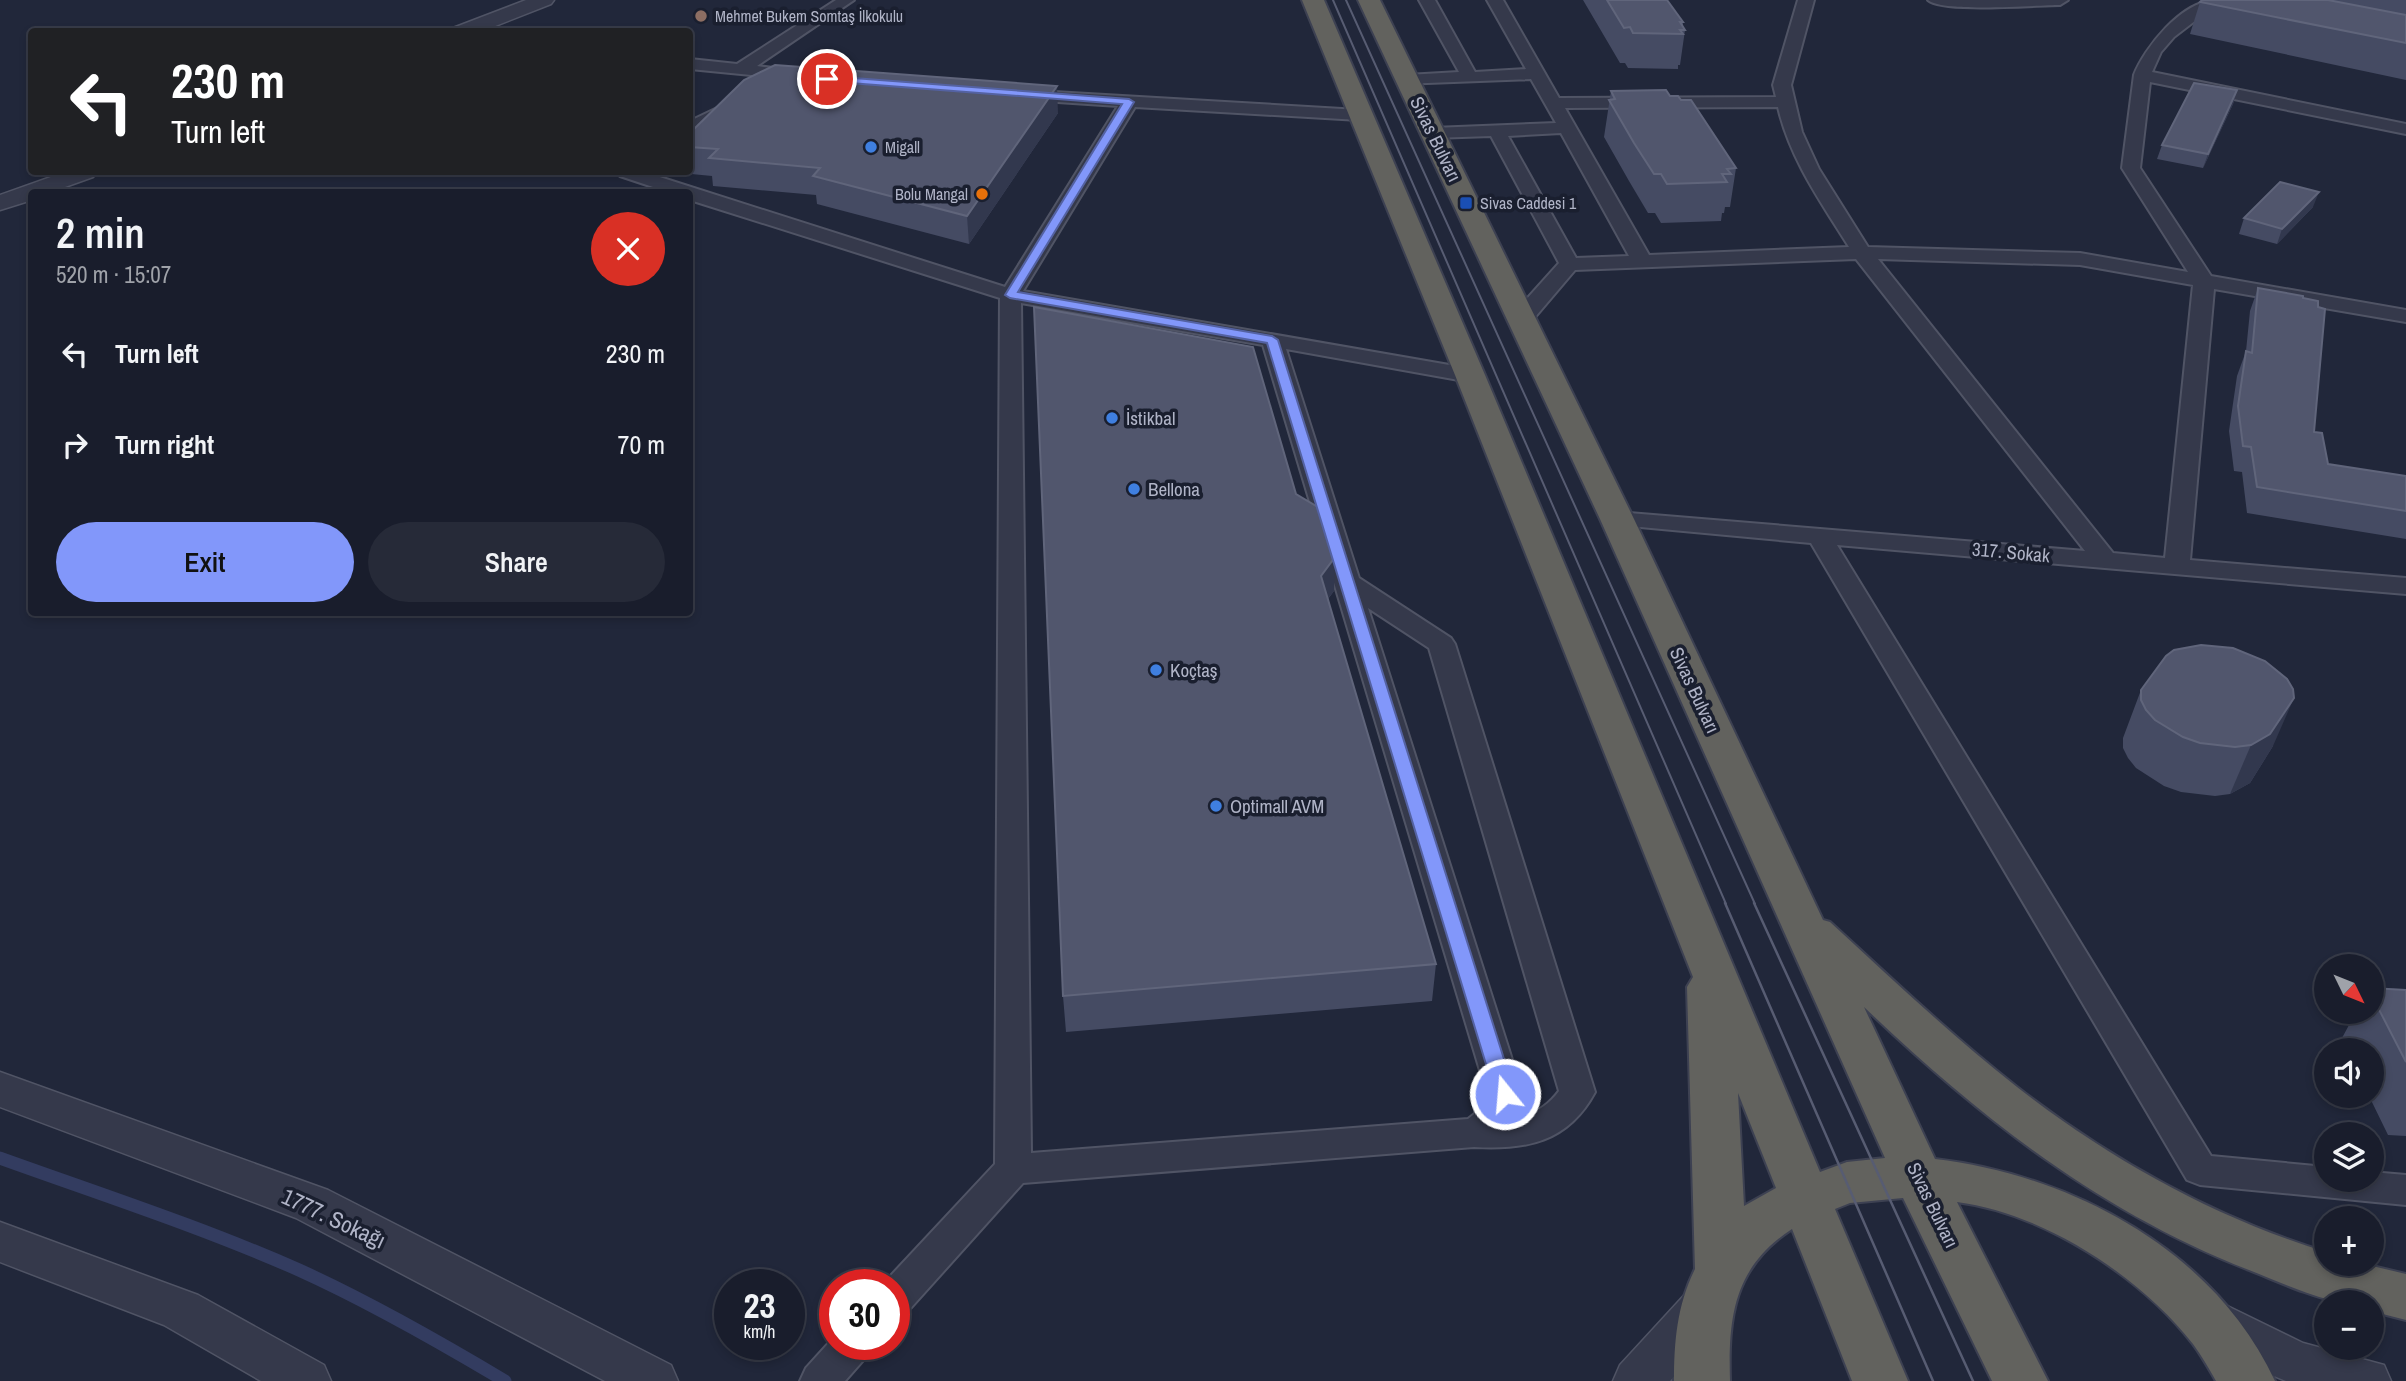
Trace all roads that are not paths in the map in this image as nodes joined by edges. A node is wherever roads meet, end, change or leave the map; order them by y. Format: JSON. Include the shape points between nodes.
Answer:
{"nodes":[{"id":1,"x":544,"y":0,"type":"edge"},
{"id":2,"x":846,"y":0,"type":"edge"},
{"id":3,"x":1313,"y":0,"type":"edge"},
{"id":4,"x":1369,"y":0,"type":"edge"},
{"id":5,"x":1427,"y":0,"type":"edge"},
{"id":6,"x":1495,"y":0,"type":"edge"},
{"id":7,"x":1806,"y":0,"type":"edge"},
{"id":8,"x":1936,"y":0,"type":"edge"},
{"id":9,"x":2060,"y":0,"type":"edge"},
{"id":10,"x":2207,"y":3,"type":"edge"},
{"id":11,"x":471,"y":28,"type":"edge"},
{"id":12,"x":693,"y":64,"type":"edge"},
{"id":13,"x":740,"y":70,"type":"junction"},
{"id":14,"x":1535,"y":74,"type":"junction"},
{"id":15,"x":791,"y":75,"type":"junction"},
{"id":16,"x":2142,"y":75,"type":"junction"},
{"id":17,"x":1470,"y":77,"type":"junction"},
{"id":18,"x":815,"y":78,"type":"edge"},
{"id":19,"x":1407,"y":79,"type":"junction"},
{"id":20,"x":996,"y":93,"type":"edge"},
{"id":21,"x":1129,"y":102,"type":"junction"},
{"id":22,"x":1784,"y":102,"type":"junction"},
{"id":23,"x":1551,"y":103,"type":"junction"},
{"id":24,"x":1359,"y":115,"type":"junction"},
{"id":25,"x":693,"y":126,"type":"edge"},
{"id":26,"x":1565,"y":128,"type":"junction"},
{"id":27,"x":2406,"y":129,"type":"edge"},
{"id":28,"x":1497,"y":131,"type":"junction"},
{"id":29,"x":1433,"y":133,"type":"junction"},
{"id":30,"x":77,"y":175,"type":"edge"},
{"id":31,"x":635,"y":175,"type":"edge"},
{"id":32,"x":38,"y":189,"type":"edge"},
{"id":33,"x":675,"y":189,"type":"edge"},
{"id":34,"x":28,"y":193,"type":"edge"},
{"id":35,"x":693,"y":195,"type":"edge"},
{"id":36,"x":0,"y":203,"type":"edge"},
{"id":37,"x":1857,"y":244,"type":"junction"},
{"id":38,"x":1638,"y":254,"type":"junction"},
{"id":39,"x":1569,"y":264,"type":"junction"},
{"id":40,"x":2204,"y":281,"type":"junction"},
{"id":41,"x":1010,"y":295,"type":"junction"},
{"id":42,"x":2406,"y":316,"type":"edge"},
{"id":43,"x":1522,"y":317,"type":"junction"},
{"id":44,"x":1272,"y":340,"type":"junction"},
{"id":45,"x":1470,"y":376,"type":"junction"},
{"id":46,"x":1617,"y":519,"type":"junction"},
{"id":47,"x":1819,"y":536,"type":"junction"},
{"id":48,"x":2105,"y":560,"type":"junction"},
{"id":49,"x":2177,"y":566,"type":"junction"},
{"id":50,"x":1347,"y":582,"type":"junction"},
{"id":51,"x":2406,"y":586,"type":"edge"},
{"id":52,"x":1802,"y":922,"type":"junction"},
{"id":53,"x":1709,"y":961,"type":"junction"},
{"id":54,"x":0,"y":1089,"type":"edge"},
{"id":55,"x":1474,"y":1133,"type":"junction"},
{"id":56,"x":1013,"y":1169,"type":"junction"},
{"id":57,"x":1918,"y":1176,"type":"junction"},
{"id":58,"x":2406,"y":1190,"type":"edge"},
{"id":59,"x":1805,"y":1196,"type":"junction"},
{"id":60,"x":0,"y":1242,"type":"edge"},
{"id":61,"x":910,"y":1282,"type":"edge"},
{"id":62,"x":1714,"y":1287,"type":"junction"},
{"id":63,"x":2406,"y":1297,"type":"edge"},
{"id":64,"x":2191,"y":1306,"type":"junction"},
{"id":65,"x":839,"y":1360,"type":"edge"},
{"id":66,"x":306,"y":1381,"type":"edge"},
{"id":67,"x":653,"y":1381,"type":"edge"},
{"id":68,"x":820,"y":1381,"type":"edge"},
{"id":69,"x":1638,"y":1381,"type":"edge"},
{"id":70,"x":1702,"y":1381,"type":"edge"},
{"id":71,"x":1881,"y":1381,"type":"edge"},
{"id":72,"x":2020,"y":1381,"type":"edge"},
{"id":73,"x":2246,"y":1381,"type":"edge"},
{"id":74,"x":2366,"y":1381,"type":"edge"}],
"edges":[{"from":1,"to":11,"type":"street"},
{"from":2,"to":13,"type":"street"},
{"from":3,"to":24,"type":"highway"},
{"from":4,"to":19,"type":"highway","name":"Sivas Bulvarı"},
{"from":5,"to":17,"type":"street"},
{"from":6,"to":14,"type":"street"},
{"from":7,"to":22,"type":"street","via":[[1782,85]]},
{"from":8,"to":9,"type":"street"},
{"from":10,"to":16,"type":"street","via":[[2165,35],[2150,54]]},
{"from":12,"to":13,"type":"street"},
{"from":13,"to":15,"type":"street"},
{"from":14,"to":17,"type":"street"},
{"from":14,"to":23,"type":"street"},
{"from":15,"to":18,"type":"street"},
{"from":15,"to":25,"type":"street"},
{"from":16,"to":27,"type":"street"},
{"from":16,"to":40,"type":"street","via":[[2131,168]]},
{"from":17,"to":19,"type":"street"},
{"from":19,"to":29,"type":"highway","name":"Sivas Bulvarı"},
{"from":20,"to":21,"type":"street"},
{"from":21,"to":24,"type":"street"},
{"from":21,"to":41,"type":"street"},
{"from":22,"to":23,"type":"street"},
{"from":22,"to":37,"type":"street","via":[[1800,150]]},
{"from":23,"to":26,"type":"street"},
{"from":24,"to":45,"type":"highway"},
{"from":26,"to":28,"type":"street"},
{"from":26,"to":38,"type":"street"},
{"from":28,"to":29,"type":"street"},
{"from":28,"to":39,"type":"street"},
{"from":29,"to":43,"type":"highway","name":"Sivas Bulvarı"},
{"from":30,"to":32,"type":"street"},
{"from":31,"to":33,"type":"street"},
{"from":34,"to":36,"type":"street"},
{"from":35,"to":41,"type":"street"},
{"from":37,"to":38,"type":"street"},
{"from":37,"to":40,"type":"street","via":[[2080,259]]},
{"from":37,"to":48,"type":"street"},
{"from":38,"to":39,"type":"street"},
{"from":39,"to":43,"type":"street"},
{"from":40,"to":42,"type":"street"},
{"from":40,"to":49,"type":"street"},
{"from":41,"to":44,"type":"street"},
{"from":41,"to":56,"type":"street"},
{"from":43,"to":46,"type":"highway","name":"Sivas Bulvarı"},
{"from":44,"to":45,"type":"street"},
{"from":44,"to":50,"type":"street"},
{"from":45,"to":53,"type":"highway"},
{"from":46,"to":47,"type":"street","name":"317. Sokak"},
{"from":46,"to":52,"type":"highway","name":"Sivas Bulvarı"},
{"from":47,"to":48,"type":"street","name":"317. Sokak"},
{"from":47,"to":58,"type":"street","via":[[2200,1170]]},
{"from":48,"to":49,"type":"street","name":"317. Sokak"},
{"from":49,"to":51,"type":"street","name":"317. Sokak"},
{"from":50,"to":55,"type":"street","via":[[1505,1094],[1497,1118]]},
{"from":50,"to":55,"type":"street","via":[[1441,644],[1577,1092],[1560,1116],[1547,1124],[1513,1133]]},
{"from":52,"to":57,"type":"highway","name":"Sivas Bulvarı"},
{"from":52,"to":63,"type":"highway","via":[[2003,1103],[2082,1159],[2224,1236],[2326,1276]]},
{"from":53,"to":59,"type":"highway"},
{"from":53,"to":62,"type":"highway"},
{"from":54,"to":67,"type":"street","name":"1777. Sokağı","via":[[313,1204]]},
{"from":55,"to":56,"type":"street"},
{"from":56,"to":61,"type":"street"},
{"from":57,"to":59,"type":"highway","via":[[1867,1179]]},
{"from":57,"to":64,"type":"highway","via":[[2008,1192],[2053,1209],[2098,1231],[2139,1259]]},
{"from":57,"to":72,"type":"highway","name":"Sivas Bulvarı"},
{"from":59,"to":62,"type":"highway","via":[[1771,1214],[1742,1239]]},
{"from":59,"to":71,"type":"highway"},
{"from":60,"to":66,"type":"street","via":[[181,1310]]},
{"from":62,"to":69,"type":"street"},
{"from":62,"to":70,"type":"highway","via":[[1700,1343]]},
{"from":64,"to":73,"type":"highway"},
{"from":64,"to":74,"type":"street","via":[[2260,1347],[2298,1363]]},
{"from":65,"to":68,"type":"street"}]}
